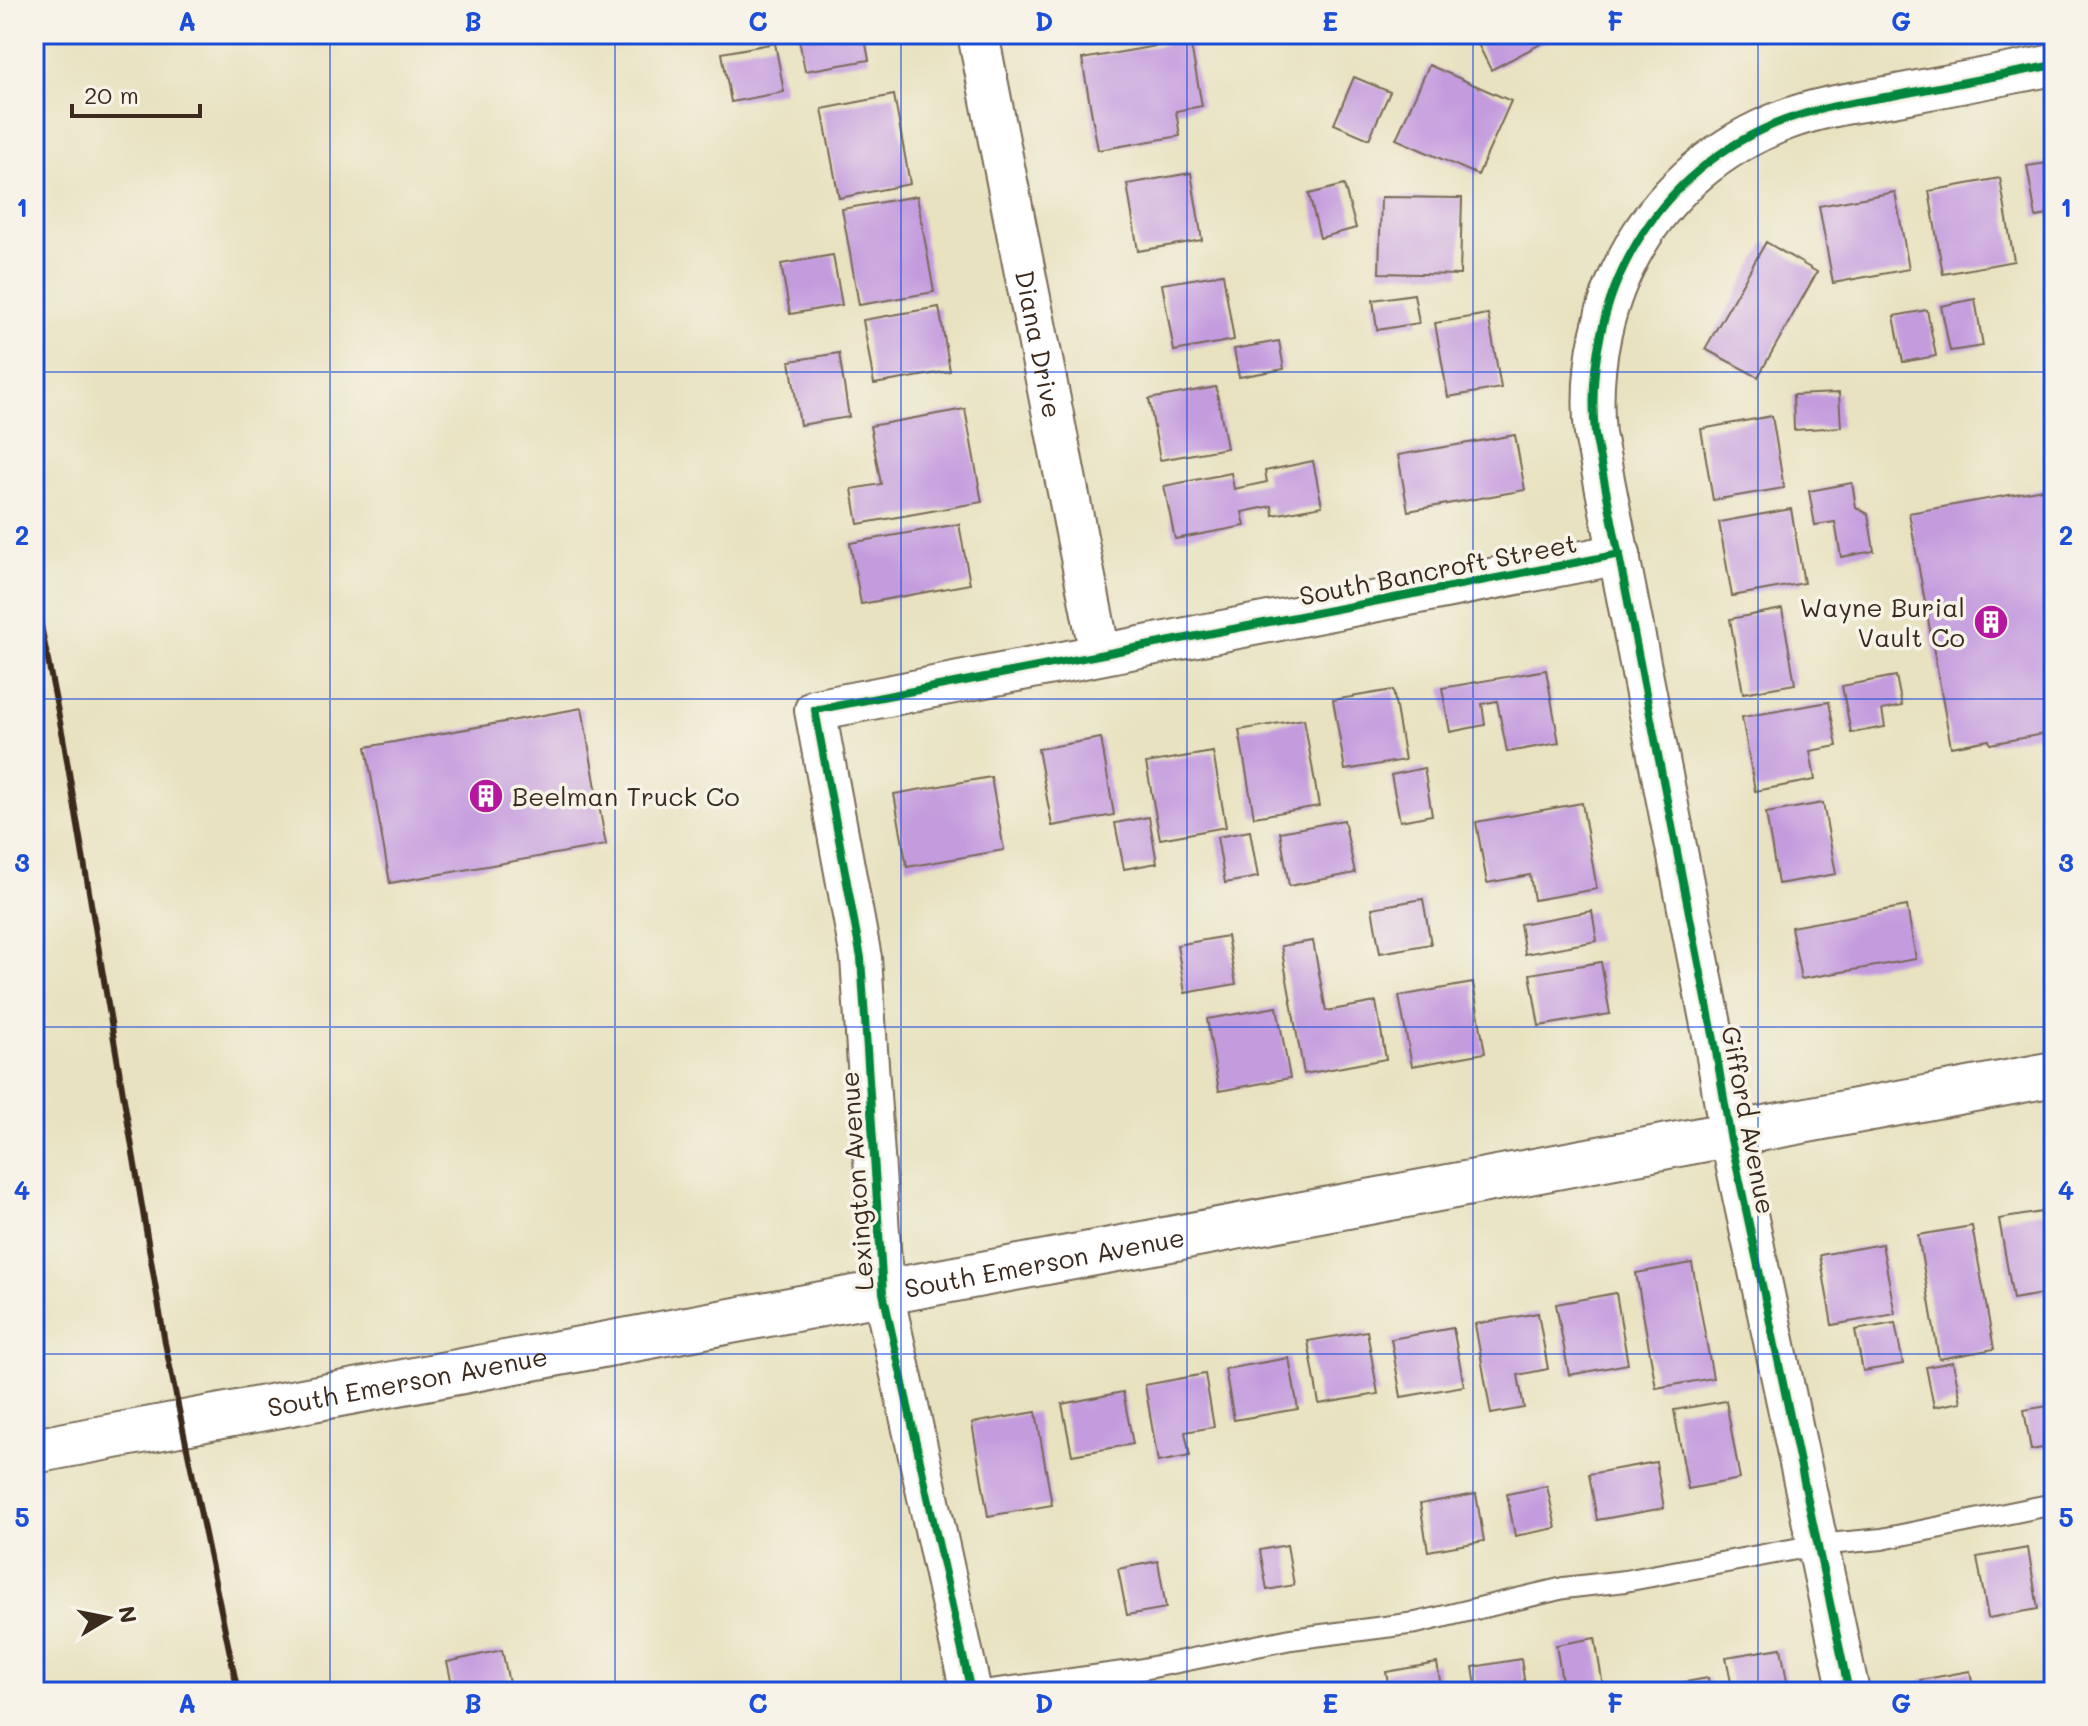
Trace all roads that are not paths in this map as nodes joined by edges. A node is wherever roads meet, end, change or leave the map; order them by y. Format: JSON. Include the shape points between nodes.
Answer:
{"nodes":[{"id":1,"x":978,"y":34,"type":"edge"},
{"id":2,"x":2054,"y":65,"type":"edge"},
{"id":3,"x":1620,"y":554,"type":"junction"},
{"id":4,"x":1100,"y":654,"type":"junction"},
{"id":5,"x":815,"y":710,"type":"joint"},
{"id":6,"x":2054,"y":1074,"type":"edge"},
{"id":7,"x":1730,"y":1135,"type":"junction"},
{"id":8,"x":883,"y":1293,"type":"junction"},
{"id":9,"x":34,"y":1451,"type":"edge"},
{"id":10,"x":2054,"y":1504,"type":"edge"},
{"id":11,"x":1817,"y":1545,"type":"junction"},
{"id":12,"x":973,"y":1692,"type":"edge"},
{"id":13,"x":1849,"y":1692,"type":"edge"}],
"edges":[{"from":1,"to":4,"type":"street","name":"Diana Drive"},
{"from":2,"to":3,"type":"street","via":[[1798,115],[1735,144],[1672,195],[1623,268],[1609,300],[1596,357],[1595,434]]},
{"from":3,"to":4,"type":"street","name":"South Bancroft Street"},
{"from":3,"to":7,"type":"street","name":"Gifford Avenue"},
{"from":4,"to":5,"type":"street","name":"South Bancroft Street"},
{"from":5,"to":8,"type":"street","name":"Lexington Avenue","via":[[861,958]]},
{"from":6,"to":7,"type":"main road","name":"South Emerson Avenue"},
{"from":7,"to":8,"type":"main road","name":"South Emerson Avenue"},
{"from":7,"to":11,"type":"street","name":"Gifford Avenue"},
{"from":8,"to":9,"type":"main road","name":"South Emerson Avenue"},
{"from":8,"to":12,"type":"street","name":"Lexington Avenue"},
{"from":10,"to":11,"type":"lane","via":[[1882,1539]]},
{"from":11,"to":12,"type":"lane","via":[[1564,1588],[1416,1623]]},
{"from":11,"to":13,"type":"street","name":"Gifford Avenue"}]}
